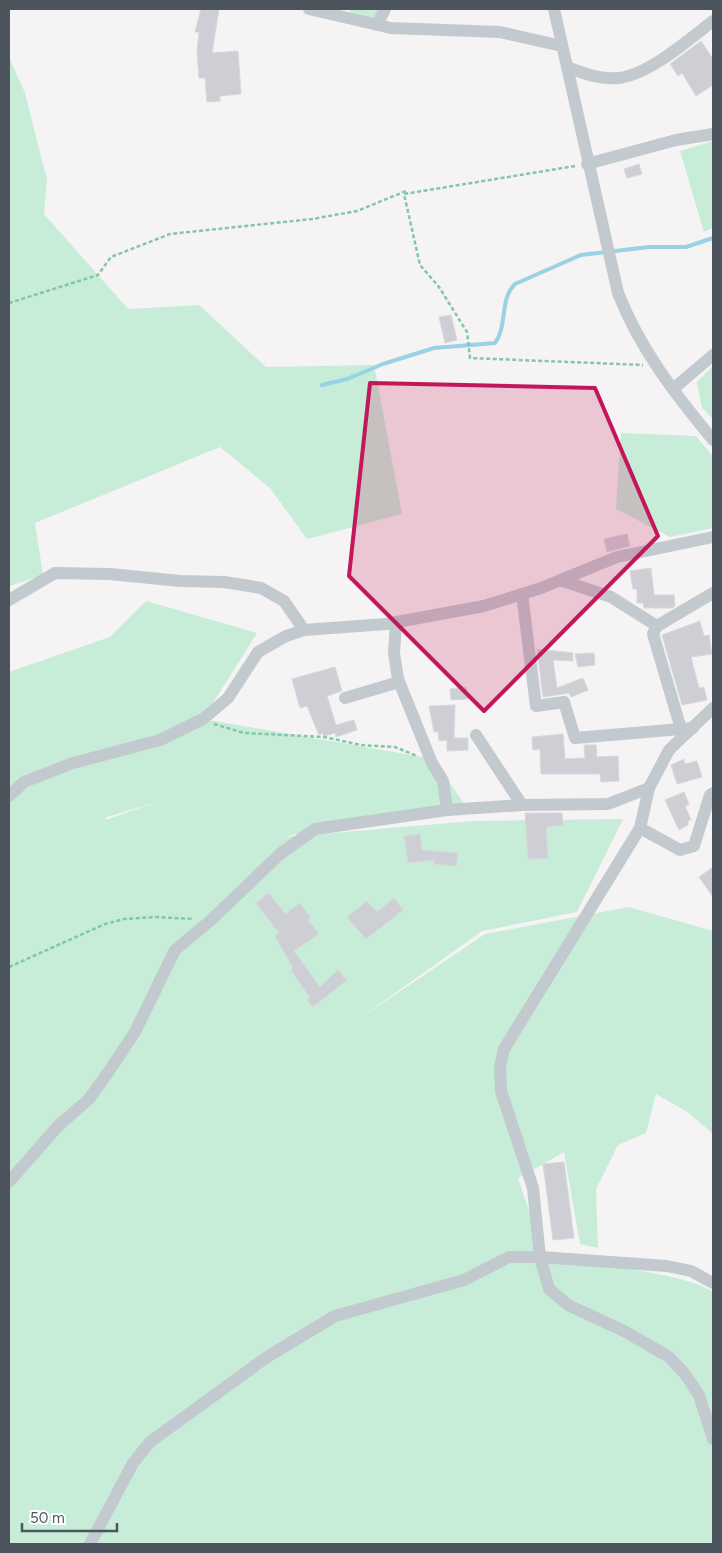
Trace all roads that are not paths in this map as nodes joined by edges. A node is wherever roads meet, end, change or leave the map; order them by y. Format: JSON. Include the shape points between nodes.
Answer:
{"nodes":[{"id":1,"x":309,"y":9,"type":"edge"},
{"id":2,"x":385,"y":9,"type":"edge"},
{"id":3,"x":554,"y":9,"type":"edge"},
{"id":4,"x":352,"y":14,"type":"edge"},
{"id":5,"x":713,"y":21,"type":"edge"},
{"id":6,"x":377,"y":25,"type":"junction"},
{"id":7,"x":562,"y":46,"type":"junction"},
{"id":8,"x":567,"y":67,"type":"junction"},
{"id":9,"x":713,"y":134,"type":"edge"},
{"id":10,"x":587,"y":164,"type":"junction"},
{"id":11,"x":713,"y":355,"type":"edge"},
{"id":12,"x":673,"y":389,"type":"junction"},
{"id":13,"x":713,"y":440,"type":"edge"},
{"id":14,"x":713,"y":537,"type":"edge"},
{"id":15,"x":560,"y":580,"type":"junction"},
{"id":16,"x":713,"y":593,"type":"edge"},
{"id":17,"x":522,"y":594,"type":"junction"},
{"id":18,"x":9,"y":600,"type":"edge"},
{"id":19,"x":396,"y":622,"type":"junction"},
{"id":20,"x":657,"y":626,"type":"junction"},
{"id":21,"x":304,"y":630,"type":"junction"},
{"id":22,"x":399,"y":682,"type":"junction"},
{"id":23,"x":345,"y":698,"type":"dead end"},
{"id":24,"x":711,"y":713,"type":"edge"},
{"id":25,"x":687,"y":728,"type":"junction"},
{"id":26,"x":476,"y":735,"type":"dead end"},
{"id":27,"x":649,"y":788,"type":"junction"},
{"id":28,"x":713,"y":793,"type":"edge"},
{"id":29,"x":9,"y":796,"type":"edge"},
{"id":30,"x":522,"y":805,"type":"junction"},
{"id":31,"x":447,"y":810,"type":"junction"},
{"id":32,"x":640,"y":828,"type":"junction"},
{"id":33,"x":9,"y":1182,"type":"edge"},
{"id":34,"x":540,"y":1257,"type":"junction"},
{"id":35,"x":713,"y":1283,"type":"edge"},
{"id":36,"x":713,"y":1439,"type":"edge"},
{"id":37,"x":90,"y":1544,"type":"edge"}],
"edges":[{"from":1,"to":4,"type":"street"},
{"from":2,"to":6,"type":"street"},
{"from":3,"to":7,"type":"street"},
{"from":4,"to":6,"type":"street"},
{"from":5,"to":8,"type":"street","via":[[647,67],[620,78],[601,78]]},
{"from":6,"to":7,"type":"street","via":[[500,32]]},
{"from":7,"to":8,"type":"street"},
{"from":8,"to":10,"type":"street"},
{"from":9,"to":10,"type":"street","via":[[676,140]]},
{"from":10,"to":12,"type":"street","via":[[609,260],[627,317],[654,365]]},
{"from":11,"to":12,"type":"street"},
{"from":12,"to":13,"type":"street"},
{"from":14,"to":15,"type":"street","via":[[617,557]]},
{"from":15,"to":17,"type":"street"},
{"from":15,"to":20,"type":"street","via":[[611,597]]},
{"from":16,"to":20,"type":"street"},
{"from":17,"to":19,"type":"street","via":[[484,606]]},
{"from":17,"to":25,"type":"street","via":[[536,706],[564,702],[575,738]]},
{"from":18,"to":21,"type":"street","via":[[55,573],[224,582],[261,588],[284,601]]},
{"from":19,"to":21,"type":"street"},
{"from":19,"to":22,"type":"street","via":[[394,653]]},
{"from":20,"to":25,"type":"street","via":[[653,634]]},
{"from":21,"to":29,"type":"street","via":[[258,652],[228,698],[203,719],[160,740],[73,763],[24,782]]},
{"from":22,"to":23,"type":"street"},
{"from":22,"to":31,"type":"street","via":[[432,763],[443,781]]},
{"from":24,"to":25,"type":"street"},
{"from":25,"to":27,"type":"street","via":[[668,750]]},
{"from":26,"to":30,"type":"street"},
{"from":27,"to":30,"type":"street","via":[[608,804]]},
{"from":27,"to":32,"type":"street"},
{"from":28,"to":32,"type":"street","via":[[694,846],[680,850]]},
{"from":30,"to":31,"type":"street"},
{"from":31,"to":33,"type":"street","via":[[315,829],[280,854],[175,950],[135,1032],[89,1099],[59,1125]]},
{"from":32,"to":34,"type":"street","via":[[504,1049],[500,1067],[501,1091],[533,1188]]},
{"from":34,"to":35,"type":"street","via":[[667,1266],[691,1271]]},
{"from":34,"to":36,"type":"street","via":[[549,1289],[568,1305],[670,1357],[699,1394]]},
{"from":34,"to":37,"type":"street","via":[[509,1257],[464,1280],[334,1316],[267,1357],[150,1442],[124,1479]]}]}
